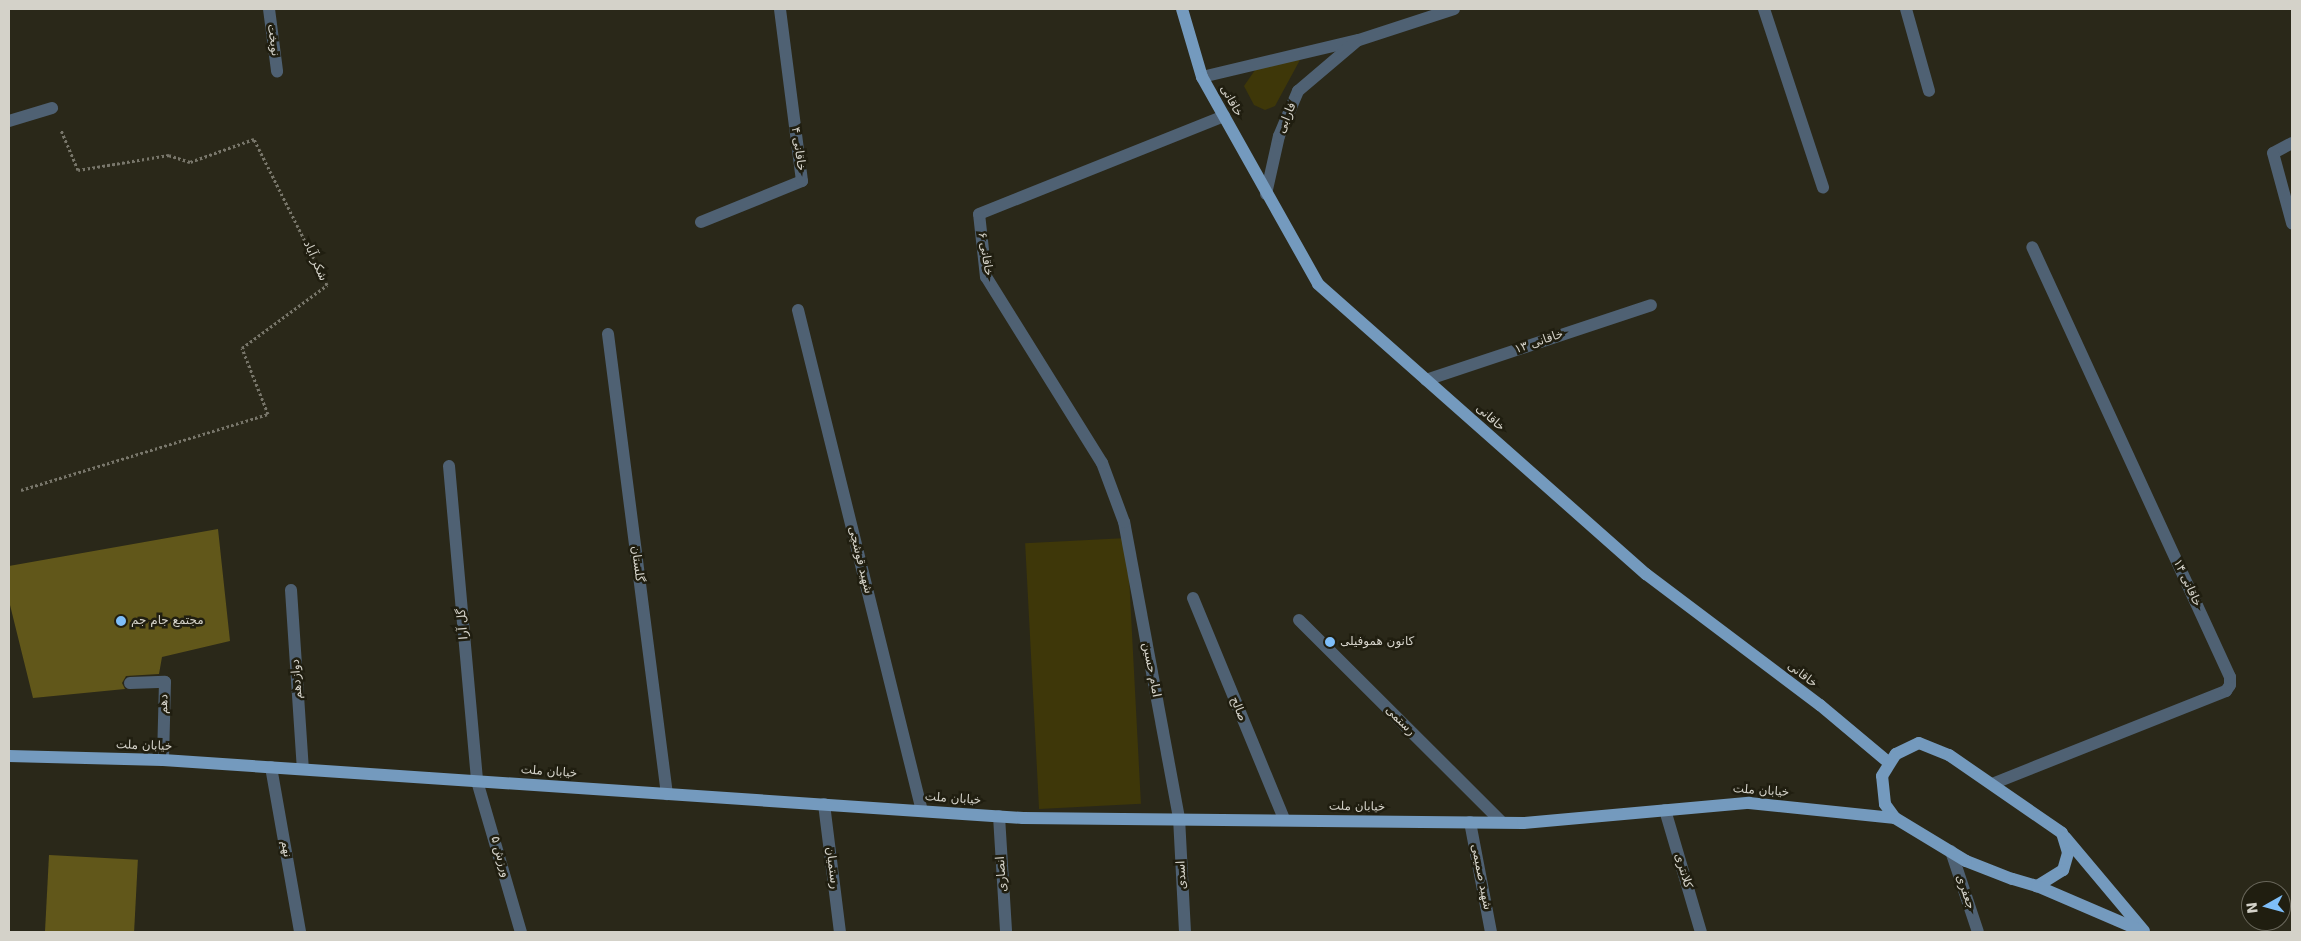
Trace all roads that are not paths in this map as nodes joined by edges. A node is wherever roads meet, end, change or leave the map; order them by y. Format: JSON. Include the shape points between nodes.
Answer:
{"nodes":[{"id":1,"x":269,"y":9,"type":"edge"},
{"id":2,"x":780,"y":9,"type":"edge"},
{"id":3,"x":1182,"y":9,"type":"edge"},
{"id":4,"x":1454,"y":9,"type":"edge"},
{"id":5,"x":1764,"y":9,"type":"edge"},
{"id":6,"x":1906,"y":9,"type":"edge"},
{"id":7,"x":1359,"y":40,"type":"junction"},
{"id":8,"x":277,"y":71,"type":"dead end"},
{"id":9,"x":1202,"y":77,"type":"junction"},
{"id":10,"x":1929,"y":91,"type":"dead end"},
{"id":11,"x":52,"y":108,"type":"road end"},
{"id":12,"x":1224,"y":116,"type":"junction"},
{"id":13,"x":9,"y":121,"type":"edge"},
{"id":14,"x":2292,"y":142,"type":"edge"},
{"id":15,"x":1823,"y":187,"type":"dead end"},
{"id":16,"x":1266,"y":194,"type":"junction"},
{"id":17,"x":702,"y":222,"type":"dead end"},
{"id":18,"x":2292,"y":223,"type":"edge"},
{"id":19,"x":2032,"y":247,"type":"dead end"},
{"id":20,"x":1651,"y":305,"type":"dead end"},
{"id":21,"x":798,"y":310,"type":"dead end"},
{"id":22,"x":608,"y":334,"type":"dead end"},
{"id":23,"x":1426,"y":380,"type":"junction"},
{"id":24,"x":449,"y":466,"type":"dead end"},
{"id":25,"x":1124,"y":522,"type":"joint"},
{"id":26,"x":291,"y":590,"type":"dead end"},
{"id":27,"x":1193,"y":598,"type":"dead end"},
{"id":28,"x":1298,"y":620,"type":"dead end"},
{"id":29,"x":130,"y":684,"type":"dead end"},
{"id":30,"x":9,"y":756,"type":"edge"},
{"id":31,"x":164,"y":760,"type":"junction"},
{"id":32,"x":1888,"y":762,"type":"junction"},
{"id":33,"x":271,"y":767,"type":"junction"},
{"id":34,"x":303,"y":769,"type":"junction"},
{"id":35,"x":477,"y":781,"type":"junction"},
{"id":36,"x":1992,"y":784,"type":"junction"},
{"id":37,"x":667,"y":794,"type":"junction"},
{"id":38,"x":824,"y":804,"type":"junction"},
{"id":39,"x":1665,"y":810,"type":"junction"},
{"id":40,"x":922,"y":811,"type":"junction"},
{"id":41,"x":999,"y":816,"type":"junction"},
{"id":42,"x":1179,"y":818,"type":"junction"},
{"id":43,"x":1895,"y":818,"type":"junction"},
{"id":44,"x":1284,"y":819,"type":"junction"},
{"id":45,"x":1470,"y":822,"type":"junction"},
{"id":46,"x":1502,"y":822,"type":"junction"},
{"id":47,"x":2062,"y":833,"type":"junction"},
{"id":48,"x":1951,"y":851,"type":"junction"},
{"id":49,"x":2037,"y":886,"type":"junction"},
{"id":50,"x":300,"y":932,"type":"edge"},
{"id":51,"x":522,"y":932,"type":"edge"},
{"id":52,"x":840,"y":932,"type":"edge"},
{"id":53,"x":1006,"y":932,"type":"edge"},
{"id":54,"x":1185,"y":932,"type":"edge"},
{"id":55,"x":1491,"y":932,"type":"edge"},
{"id":56,"x":1701,"y":932,"type":"edge"},
{"id":57,"x":1978,"y":932,"type":"edge"},
{"id":58,"x":2145,"y":932,"type":"edge"}],
"edges":[{"from":1,"to":8,"type":"street","name":"نوبخت"},
{"from":2,"to":17,"type":"street","name":"خاقانی ۴","via":[[802,181]]},
{"from":3,"to":9,"type":"main road","name":"خاقانی"},
{"from":4,"to":7,"type":"street","name":"فارابی"},
{"from":5,"to":15,"type":"street"},
{"from":6,"to":10,"type":"street"},
{"from":7,"to":9,"type":"street","name":"فارابی"},
{"from":7,"to":16,"type":"street","name":"فارابی","via":[[1298,91],[1279,136]]},
{"from":9,"to":12,"type":"main road","name":"خاقانی"},
{"from":11,"to":13,"type":"street"},
{"from":12,"to":16,"type":"main road","name":"خاقانی"},
{"from":12,"to":25,"type":"street","name":"خاقانی ۶","via":[[979,214],[986,277],[1102,462]]},
{"from":14,"to":18,"type":"street","via":[[2273,153]]},
{"from":16,"to":23,"type":"main road","name":"خاقانی","via":[[1318,284]]},
{"from":19,"to":36,"type":"street","name":"خاقانی ۱۴","via":[[2230,677],[2230,685],[2226,691]]},
{"from":20,"to":23,"type":"street","name":"خاقانی ۱۳"},
{"from":21,"to":40,"type":"street","name":"شهید قوشچی"},
{"from":22,"to":37,"type":"street","name":"گلستان"},
{"from":23,"to":32,"type":"main road","name":"خاقانی","via":[[1646,574],[1820,705]]},
{"from":24,"to":35,"type":"street","name":"گل آرا"},
{"from":25,"to":42,"type":"street","name":"امام حسین"},
{"from":26,"to":34,"type":"street","name":"دوازدهم"},
{"from":27,"to":44,"type":"street","name":"صالح"},
{"from":28,"to":46,"type":"street","name":"رستمی"},
{"from":29,"to":31,"type":"street","name":"دهم","via":[[165,682]]},
{"from":30,"to":31,"type":"main road","name":"خیابان ملت"},
{"from":31,"to":33,"type":"main road","name":"خیابان ملت"},
{"from":32,"to":36,"type":"main road","via":[[1907,747],[1929,746]]},
{"from":32,"to":43,"type":"main road","via":[[1881,788]]},
{"from":33,"to":34,"type":"main road","name":"خیابان ملت"},
{"from":33,"to":50,"type":"street","name":"نهم"},
{"from":34,"to":35,"type":"main road","name":"خیابان ملت"},
{"from":35,"to":37,"type":"main road","name":"خیابان ملت"},
{"from":35,"to":51,"type":"street","name":"ورزش ۵"},
{"from":36,"to":47,"type":"main road"},
{"from":37,"to":38,"type":"main road","name":"خیابان ملت"},
{"from":38,"to":40,"type":"main road","name":"خیابان ملت"},
{"from":38,"to":52,"type":"street","name":"رستمیان"},
{"from":39,"to":43,"type":"main road","name":"خیابان ملت","via":[[1748,802]]},
{"from":39,"to":46,"type":"main road","name":"خیابان ملت"},
{"from":39,"to":56,"type":"street","name":"کلانتری"},
{"from":40,"to":41,"type":"main road","name":"خیابان ملت"},
{"from":41,"to":42,"type":"main road","name":"خیابان ملت"},
{"from":41,"to":53,"type":"street","name":"انصاری"},
{"from":42,"to":44,"type":"main road","name":"خیابان ملت"},
{"from":42,"to":54,"type":"street","name":"اسدی"},
{"from":43,"to":48,"type":"main road"},
{"from":44,"to":45,"type":"main road","name":"خیابان ملت"},
{"from":45,"to":46,"type":"main road","name":"خیابان ملت"},
{"from":45,"to":55,"type":"street","name":"شهید صمیمی"},
{"from":47,"to":49,"type":"main road","via":[[2068,853],[2063,870]]},
{"from":47,"to":58,"type":"main road"},
{"from":48,"to":49,"type":"main road","via":[[1966,861]]},
{"from":48,"to":57,"type":"street","name":"جعفری"},
{"from":49,"to":58,"type":"main road"}]}
